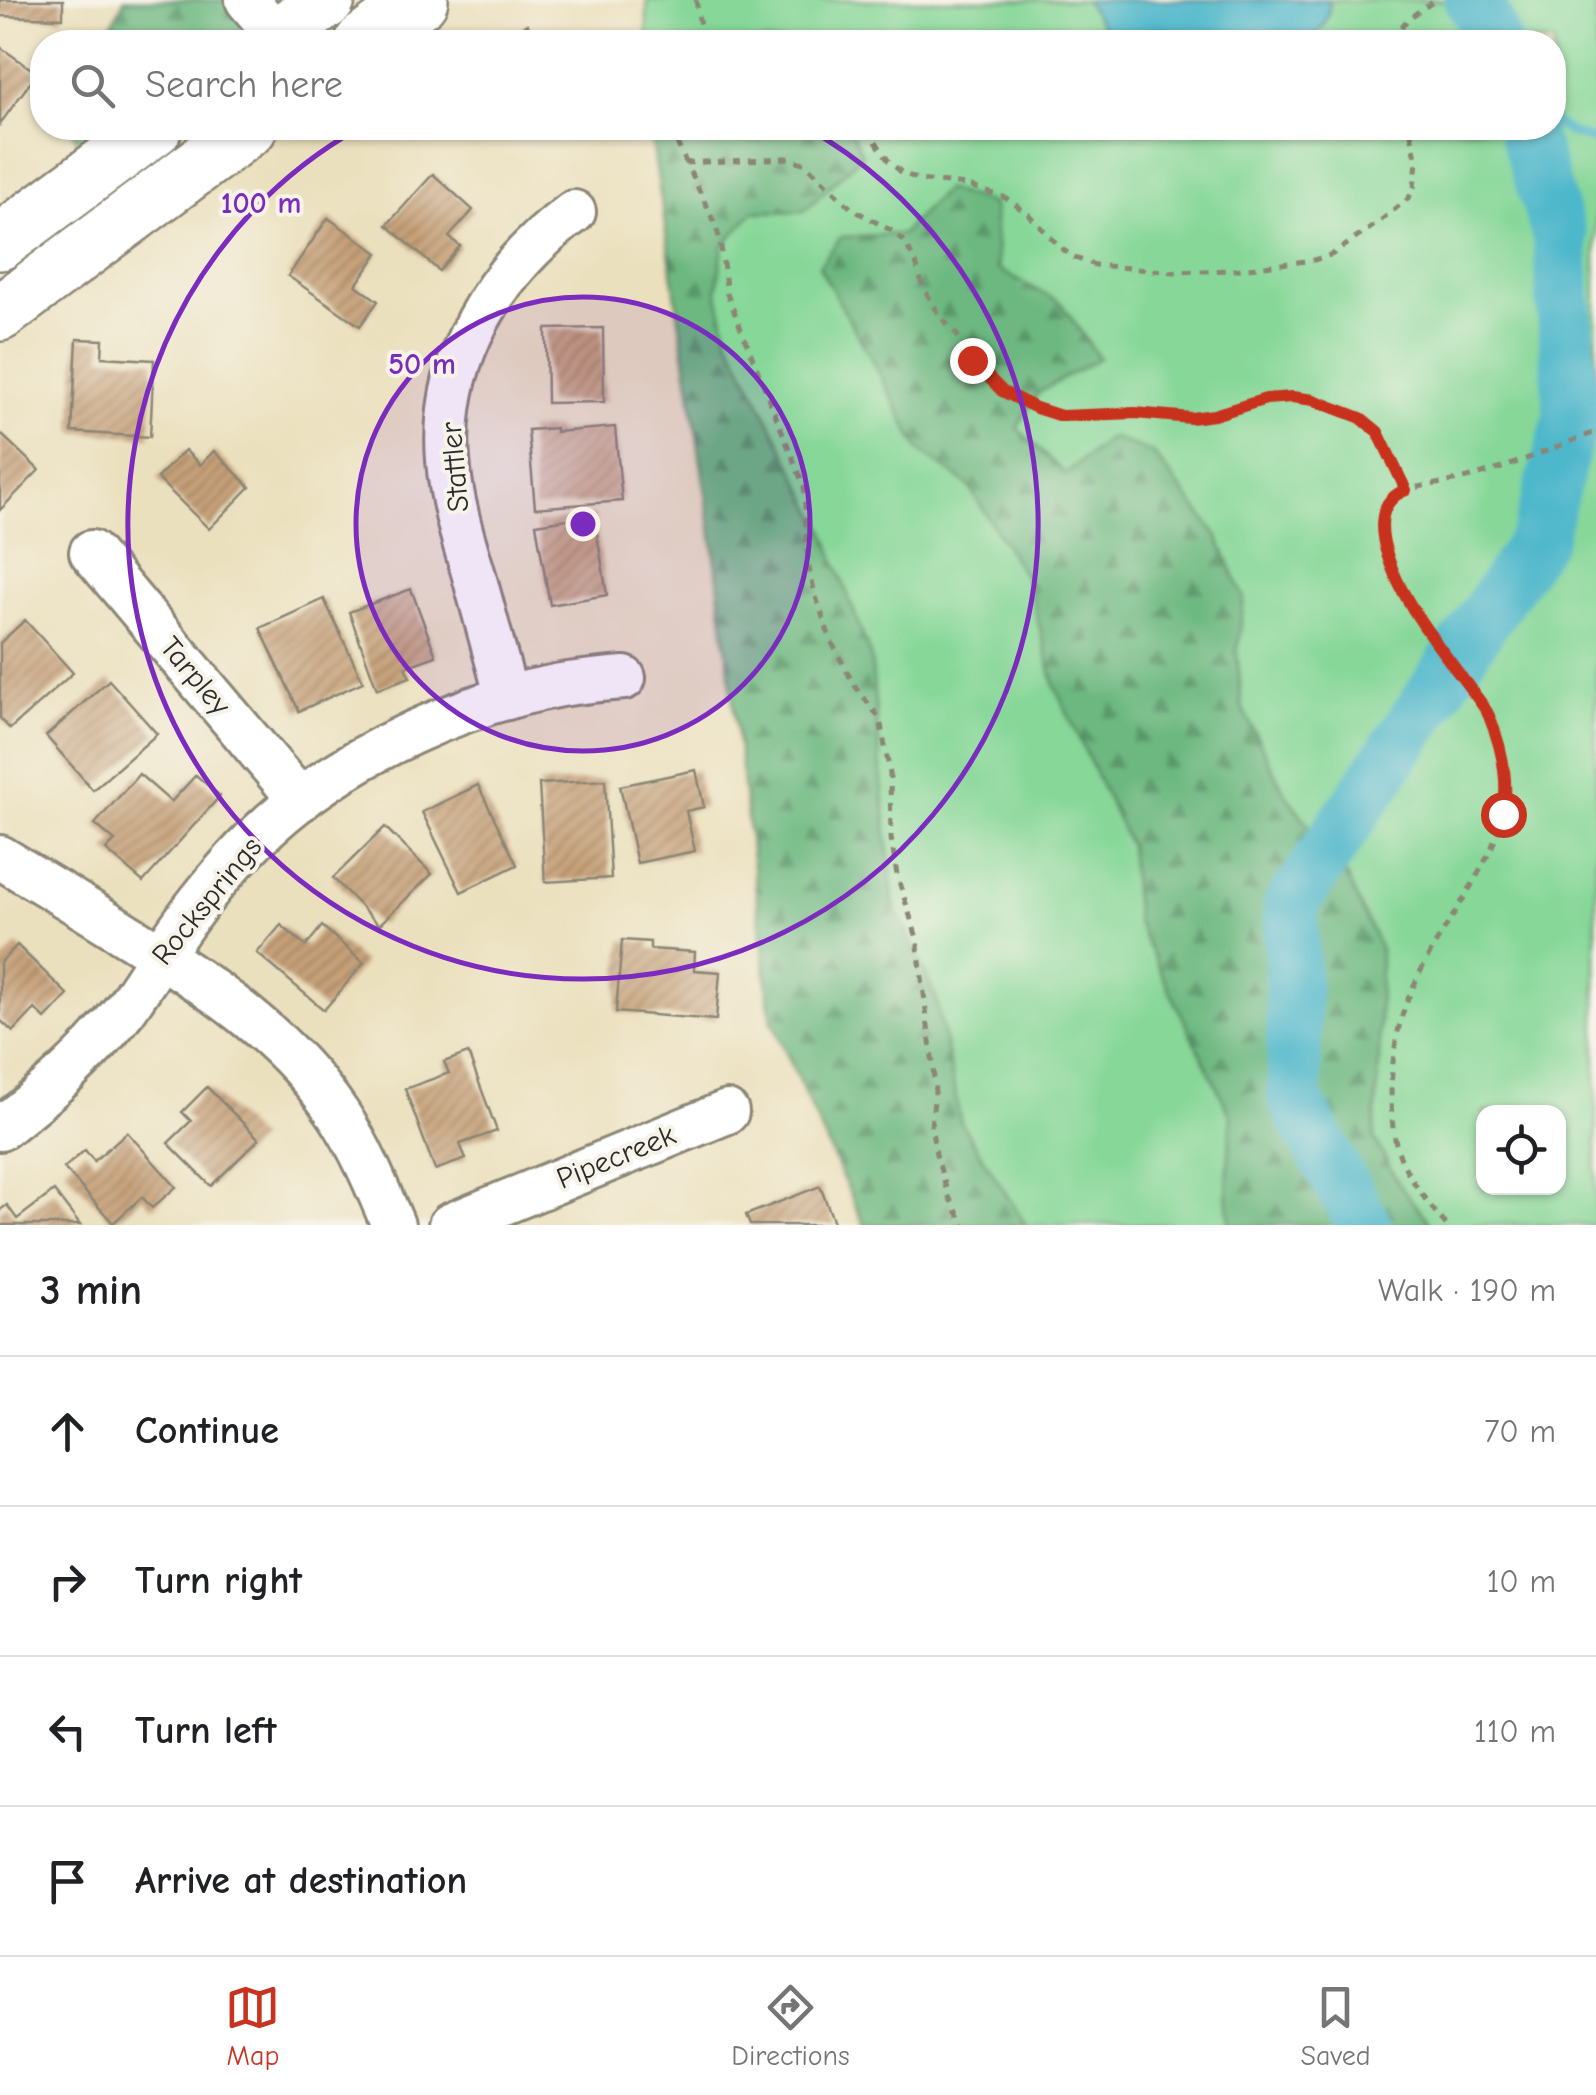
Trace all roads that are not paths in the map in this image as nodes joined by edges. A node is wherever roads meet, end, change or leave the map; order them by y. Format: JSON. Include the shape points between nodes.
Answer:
{"nodes":[{"id":1,"x":327,"y":0,"type":"edge"},
{"id":2,"x":420,"y":0,"type":"edge"},
{"id":3,"x":359,"y":26,"type":"edge"},
{"id":4,"x":269,"y":30,"type":"edge"},
{"id":5,"x":138,"y":140,"type":"edge"},
{"id":6,"x":233,"y":140,"type":"edge"},
{"id":7,"x":574,"y":212,"type":"dead end"},
{"id":8,"x":0,"y":242,"type":"edge"},
{"id":9,"x":0,"y":313,"type":"edge"},
{"id":10,"x":91,"y":552,"type":"dead end"},
{"id":11,"x":624,"y":678,"type":"dead end"},
{"id":12,"x":507,"y":698,"type":"junction"},
{"id":13,"x":300,"y":800,"type":"junction"},
{"id":14,"x":0,"y":856,"type":"edge"},
{"id":15,"x":160,"y":955,"type":"junction"},
{"id":16,"x":727,"y":1112,"type":"dead end"},
{"id":17,"x":0,"y":1128,"type":"edge"},
{"id":18,"x":394,"y":1225,"type":"edge"},
{"id":19,"x":450,"y":1225,"type":"edge"}],
"edges":[{"from":1,"to":4,"type":"main road"},
{"from":2,"to":3,"type":"main road"},
{"from":5,"to":8,"type":"main road"},
{"from":6,"to":9,"type":"main road"},
{"from":7,"to":12,"type":"street","name":"Stattler","via":[[549,230],[492,295],[466,347],[451,403],[448,461],[458,518]]},
{"from":10,"to":13,"type":"street","name":"Tarpley"},
{"from":11,"to":12,"type":"street","name":"Rocksprings"},
{"from":12,"to":13,"type":"street","name":"Rocksprings","via":[[386,746]]},
{"from":13,"to":15,"type":"street","name":"Rocksprings","via":[[236,858]]},
{"from":14,"to":15,"type":"street"},
{"from":15,"to":17,"type":"street","name":"Rocksprings","via":[[94,1048]]},
{"from":15,"to":18,"type":"street","via":[[233,1003],[306,1073],[364,1156]]},
{"from":16,"to":19,"type":"street","name":"Pipecreek"}]}
